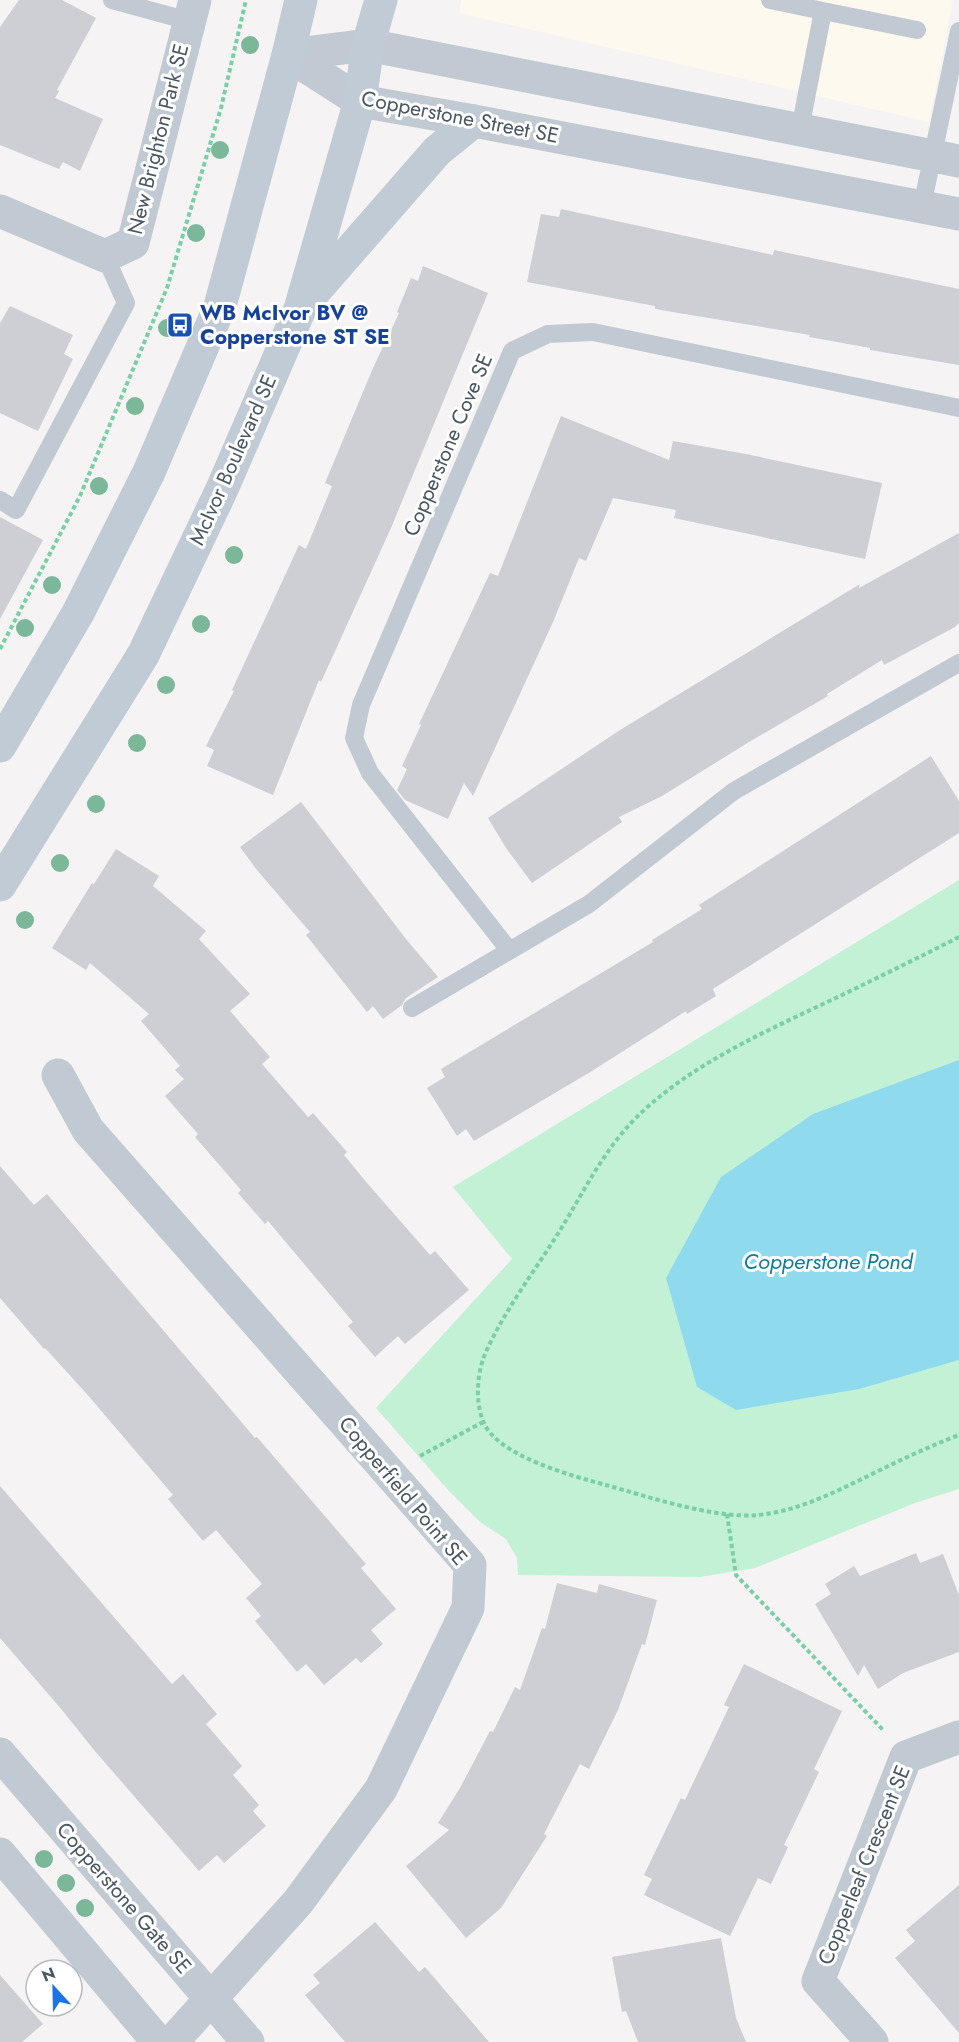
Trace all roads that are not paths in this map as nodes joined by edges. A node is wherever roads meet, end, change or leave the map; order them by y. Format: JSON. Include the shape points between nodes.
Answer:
{"nodes":[{"id":1,"x":112,"y":0,"type":"edge"},
{"id":2,"x":300,"y":0,"type":"edge"},
{"id":3,"x":381,"y":0,"type":"edge"},
{"id":4,"x":770,"y":0,"type":"edge"},
{"id":5,"x":192,"y":11,"type":"edge"},
{"id":6,"x":823,"y":11,"type":"junction"},
{"id":7,"x":917,"y":30,"type":"dead end"},
{"id":8,"x":959,"y":31,"type":"edge"},
{"id":9,"x":368,"y":45,"type":"junction"},
{"id":10,"x":288,"y":55,"type":"junction"},
{"id":11,"x":360,"y":101,"type":"junction"},
{"id":12,"x":474,"y":121,"type":"junction"},
{"id":13,"x":800,"y":129,"type":"junction"},
{"id":14,"x":945,"y":158,"type":"edge"},
{"id":15,"x":922,"y":206,"type":"junction"},
{"id":16,"x":0,"y":211,"type":"edge"},
{"id":17,"x":959,"y":214,"type":"edge"},
{"id":18,"x":105,"y":256,"type":"junction"},
{"id":19,"x":300,"y":309,"type":"junction"},
{"id":20,"x":959,"y":408,"type":"edge"},
{"id":21,"x":0,"y":500,"type":"edge"},
{"id":22,"x":959,"y":663,"type":"edge"},
{"id":23,"x":0,"y":746,"type":"edge"},
{"id":24,"x":0,"y":885,"type":"edge"},
{"id":25,"x":509,"y":950,"type":"junction"},
{"id":26,"x":412,"y":1008,"type":"dead end"},
{"id":27,"x":58,"y":1076,"type":"dead end"},
{"id":28,"x":959,"y":1737,"type":"edge"},
{"id":29,"x":0,"y":1754,"type":"edge"},
{"id":30,"x":0,"y":1854,"type":"edge"},
{"id":31,"x":211,"y":1999,"type":"junction"},
{"id":32,"x":158,"y":2042,"type":"edge"},
{"id":33,"x":172,"y":2042,"type":"edge"},
{"id":34,"x":248,"y":2042,"type":"edge"},
{"id":35,"x":872,"y":2042,"type":"edge"}],
"edges":[{"from":1,"to":5,"type":"lane"},
{"from":2,"to":10,"type":"main road"},
{"from":3,"to":9,"type":"main road","name":"McIvor Boulevard SE"},
{"from":4,"to":6,"type":"lane"},
{"from":5,"to":18,"type":"street","name":"New Brighton Park SE","via":[[133,243]]},
{"from":6,"to":7,"type":"lane"},
{"from":6,"to":13,"type":"lane"},
{"from":8,"to":14,"type":"lane"},
{"from":9,"to":10,"type":"street"},
{"from":9,"to":11,"type":"main road","name":"McIvor Boulevard SE"},
{"from":9,"to":13,"type":"street"},
{"from":10,"to":11,"type":"street","name":"Copperstone Street SE"},
{"from":10,"to":23,"type":"main road","via":[[220,306],[149,472],[78,614]]},
{"from":11,"to":12,"type":"street","name":"Copperstone Street SE"},
{"from":11,"to":19,"type":"main road","name":"McIvor Boulevard SE"},
{"from":12,"to":15,"type":"street","name":"Copperstone Street SE"},
{"from":12,"to":19,"type":"main road","via":[[437,151]]},
{"from":13,"to":14,"type":"street"},
{"from":14,"to":15,"type":"lane"},
{"from":15,"to":17,"type":"street","name":"Copperstone Street SE"},
{"from":16,"to":18,"type":"street","name":"New Brighton Park SE"},
{"from":18,"to":21,"type":"lane","via":[[126,303],[16,510]]},
{"from":19,"to":24,"type":"main road","name":"McIvor Boulevard SE","via":[[222,489],[143,655]]},
{"from":20,"to":25,"type":"lane","name":"Copperstone Cove SE","via":[[593,332],[548,334],[512,351],[361,705],[354,738],[370,773]]},
{"from":22,"to":25,"type":"lane","via":[[734,792],[589,903]]},
{"from":25,"to":26,"type":"lane"},
{"from":27,"to":31,"type":"street","name":"Copperfield Point SE","via":[[88,1130],[470,1565],[468,1608],[381,1789],[298,1902]]},
{"from":28,"to":35,"type":"street","name":"Copperleaf Crescent SE","via":[[906,1757],[818,1981]]},
{"from":29,"to":31,"type":"street","name":"Copperstone Gate SE"},
{"from":30,"to":32,"type":"street"},
{"from":31,"to":33,"type":"street","name":"Copperfield Point SE"},
{"from":31,"to":34,"type":"street","name":"Copperstone Gate SE"}]}
